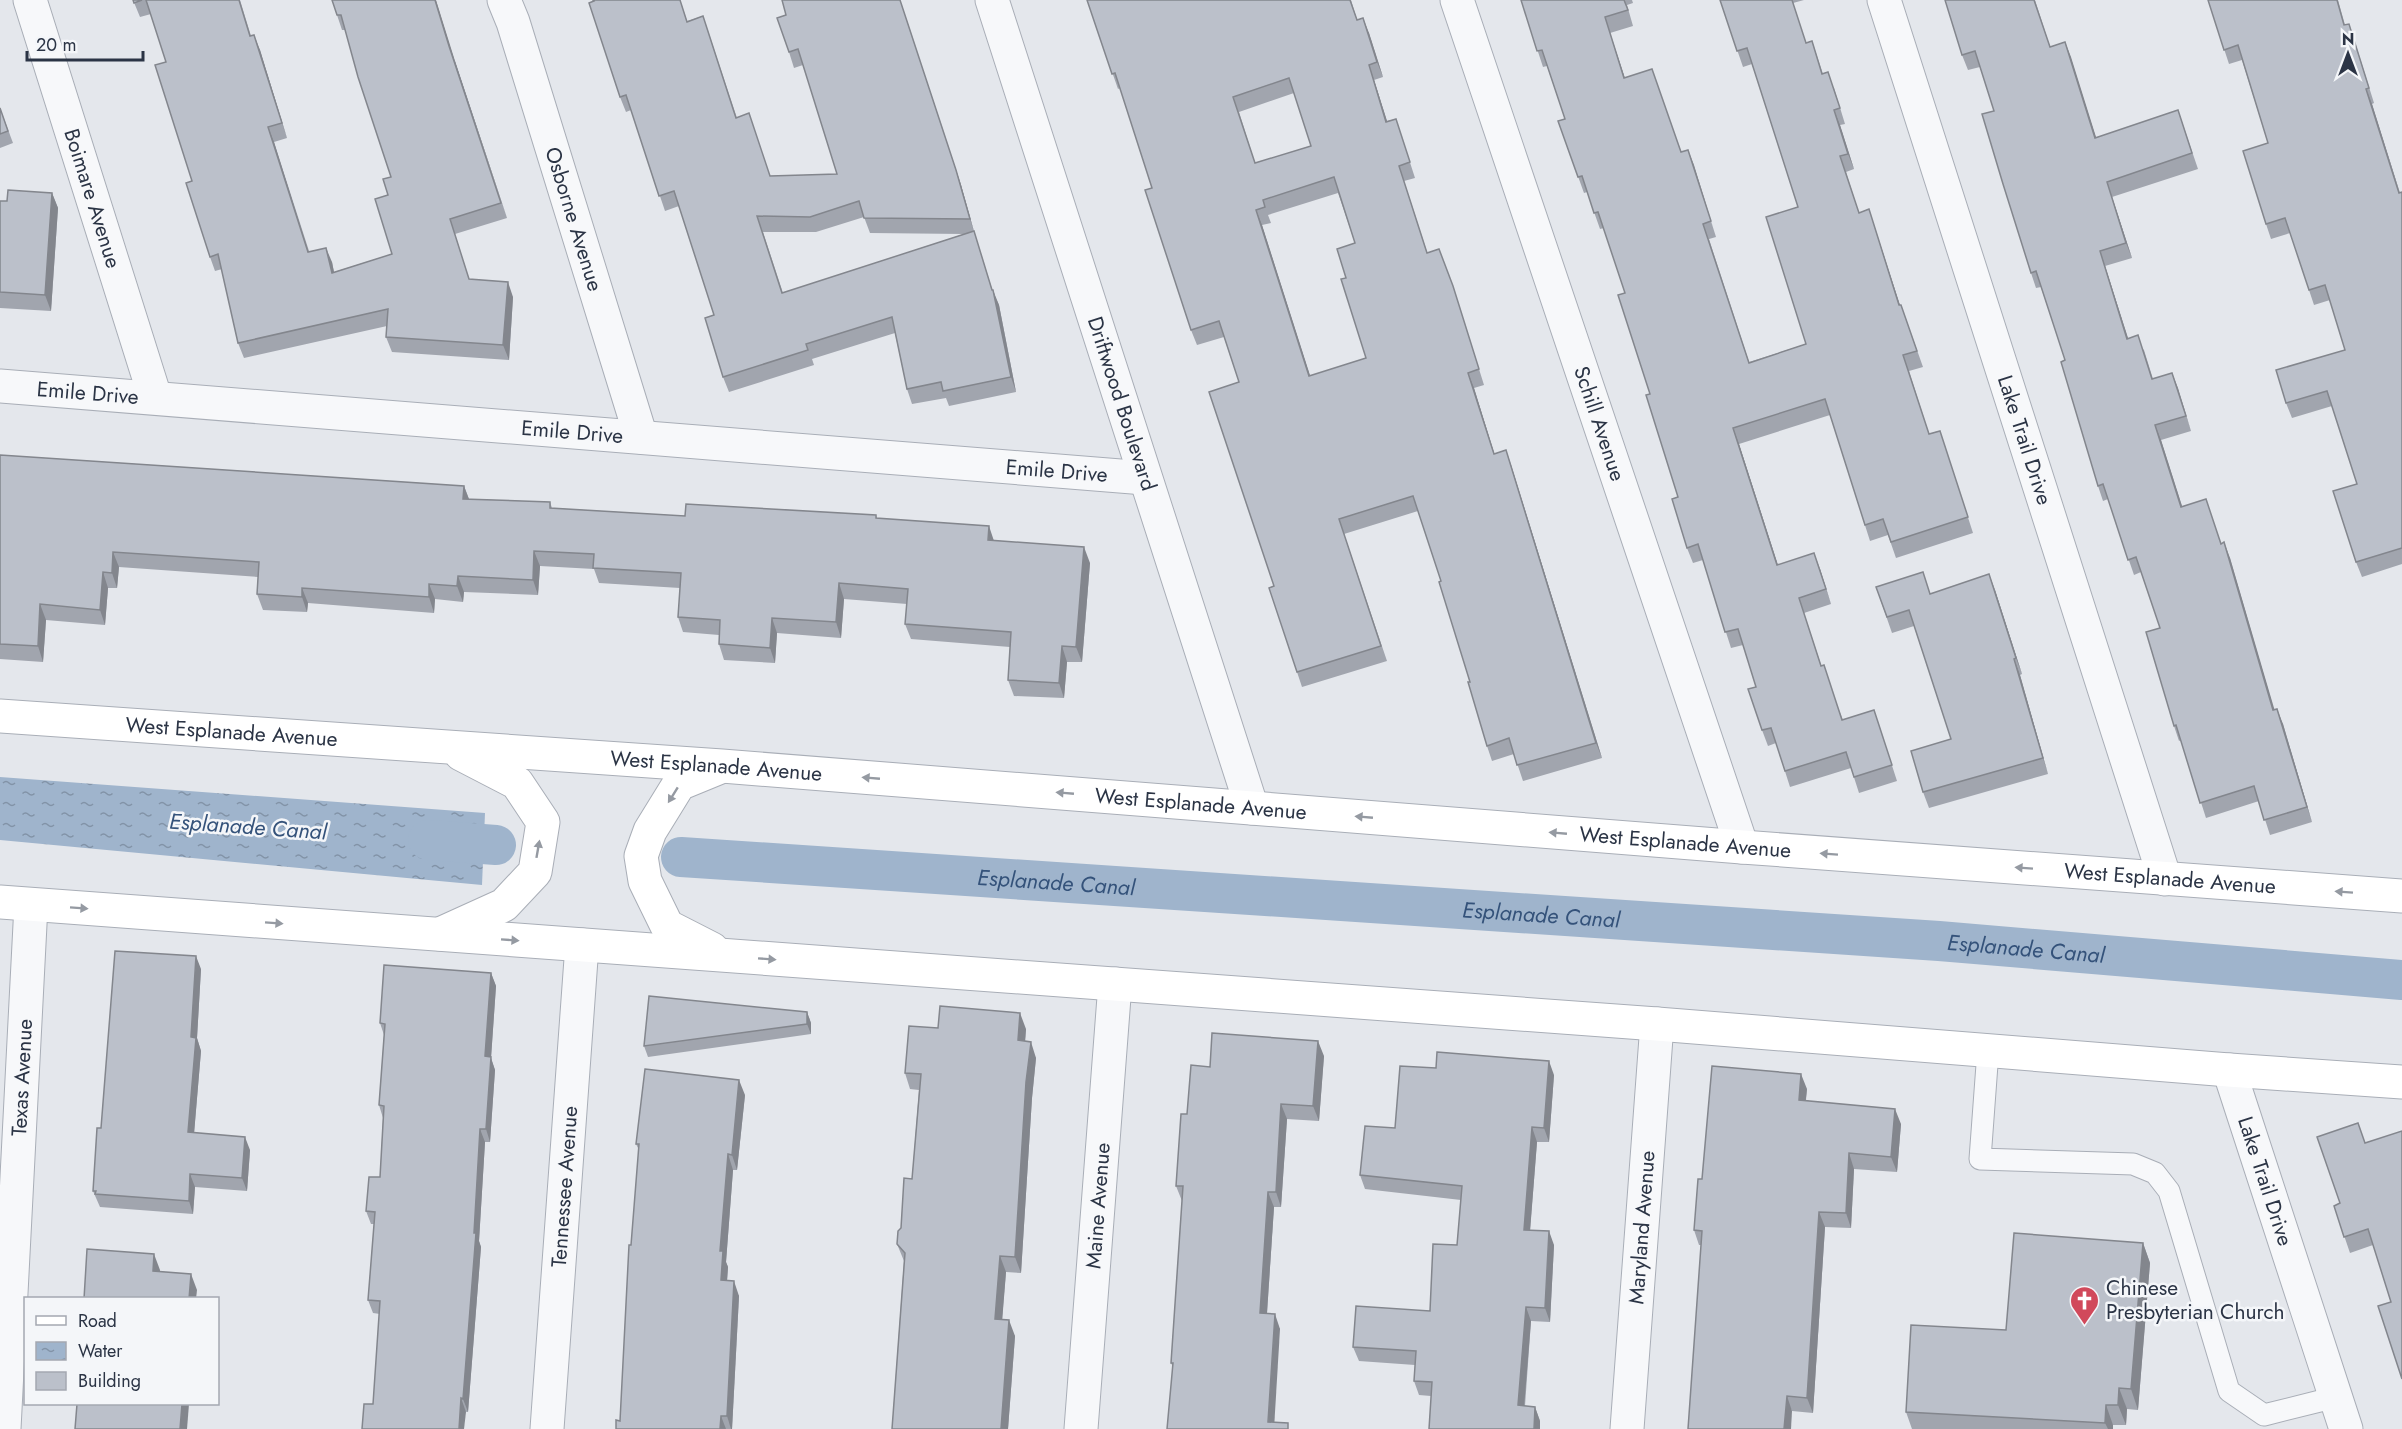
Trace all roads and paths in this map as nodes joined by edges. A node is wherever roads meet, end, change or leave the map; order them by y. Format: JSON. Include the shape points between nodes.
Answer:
{"nodes":[{"id":1,"x":30,"y":0,"type":"edge"},
{"id":2,"x":504,"y":0,"type":"edge"},
{"id":3,"x":992,"y":0,"type":"edge"},
{"id":4,"x":1457,"y":0,"type":"edge"},
{"id":5,"x":1884,"y":0,"type":"edge"},
{"id":6,"x":0,"y":386,"type":"edge"},
{"id":7,"x":155,"y":397,"type":"junction"},
{"id":8,"x":641,"y":437,"type":"junction"},
{"id":9,"x":1145,"y":478,"type":"junction"},
{"id":10,"x":0,"y":716,"type":"edge"},
{"id":11,"x":449,"y":748,"type":"junction"},
{"id":12,"x":722,"y":766,"type":"junction"},
{"id":13,"x":1252,"y":808,"type":"junction"},
{"id":14,"x":1742,"y":847,"type":"junction"},
{"id":15,"x":2165,"y":879,"type":"junction"},
{"id":16,"x":2402,"y":893,"type":"edge"},
{"id":17,"x":16,"y":903,"type":"edge"},
{"id":18,"x":436,"y":936,"type":"junction"},
{"id":19,"x":582,"y":945,"type":"junction"},
{"id":20,"x":726,"y":956,"type":"junction"},
{"id":21,"x":1115,"y":984,"type":"junction"},
{"id":22,"x":1657,"y":1024,"type":"junction"},
{"id":23,"x":1988,"y":1051,"type":"junction"},
{"id":24,"x":2229,"y":1071,"type":"junction"},
{"id":25,"x":2402,"y":1082,"type":"edge"},
{"id":26,"x":2336,"y":1397,"type":"junction"},
{"id":27,"x":4,"y":1429,"type":"edge"},
{"id":28,"x":547,"y":1429,"type":"edge"},
{"id":29,"x":1081,"y":1429,"type":"edge"},
{"id":30,"x":1627,"y":1429,"type":"edge"},
{"id":31,"x":2346,"y":1429,"type":"edge"}],
"edges":[{"from":1,"to":7,"type":"street","name":"Boimare Avenue"},
{"from":2,"to":8,"type":"street","name":"Osborne Avenue"},
{"from":3,"to":9,"type":"street","name":"Driftwood Boulevard"},
{"from":4,"to":14,"type":"street","name":"Schill Avenue"},
{"from":5,"to":15,"type":"street","name":"Lake Trail Drive"},
{"from":6,"to":7,"type":"street","name":"Emile Drive"},
{"from":7,"to":8,"type":"street","name":"Emile Drive"},
{"from":8,"to":9,"type":"street","name":"Emile Drive"},
{"from":9,"to":13,"type":"street","name":"Driftwood Boulevard"},
{"from":10,"to":11,"type":"main road","name":"West Esplanade Avenue"},
{"from":11,"to":12,"type":"main road","name":"West Esplanade Avenue"},
{"from":18,"to":11,"type":"main road","one_way":true,"via":[[504,905],[535,872],[543,822],[517,783]]},
{"from":13,"to":12,"type":"main road","name":"West Esplanade Avenue","one_way":true},
{"from":12,"to":20,"type":"main road","one_way":true,"via":[[680,784],[650,831],[641,856],[645,882],[667,926]]},
{"from":14,"to":13,"type":"main road","name":"West Esplanade Avenue","one_way":true},
{"from":15,"to":14,"type":"main road","name":"West Esplanade Avenue","one_way":true},
{"from":16,"to":15,"type":"main road","name":"West Esplanade Avenue","one_way":true},
{"from":17,"to":18,"type":"main road","one_way":true},
{"from":17,"to":27,"type":"street","name":"Texas Avenue"},
{"from":18,"to":19,"type":"main road","one_way":true},
{"from":19,"to":20,"type":"main road"},
{"from":19,"to":28,"type":"street","name":"Tennessee Avenue"},
{"from":20,"to":21,"type":"main road","one_way":true},
{"from":21,"to":22,"type":"main road"},
{"from":21,"to":29,"type":"street","name":"Maine Avenue"},
{"from":22,"to":23,"type":"main road"},
{"from":22,"to":30,"type":"street","name":"Maryland Avenue"},
{"from":23,"to":24,"type":"main road"},
{"from":23,"to":26,"type":"lane","via":[[1980,1159],[2133,1164],[2155,1173],[2169,1191],[2229,1391],[2264,1415]]},
{"from":24,"to":25,"type":"main road"},
{"from":24,"to":26,"type":"street","name":"Lake Trail Drive"},
{"from":26,"to":31,"type":"street","name":"Lake Trail Drive"}]}
